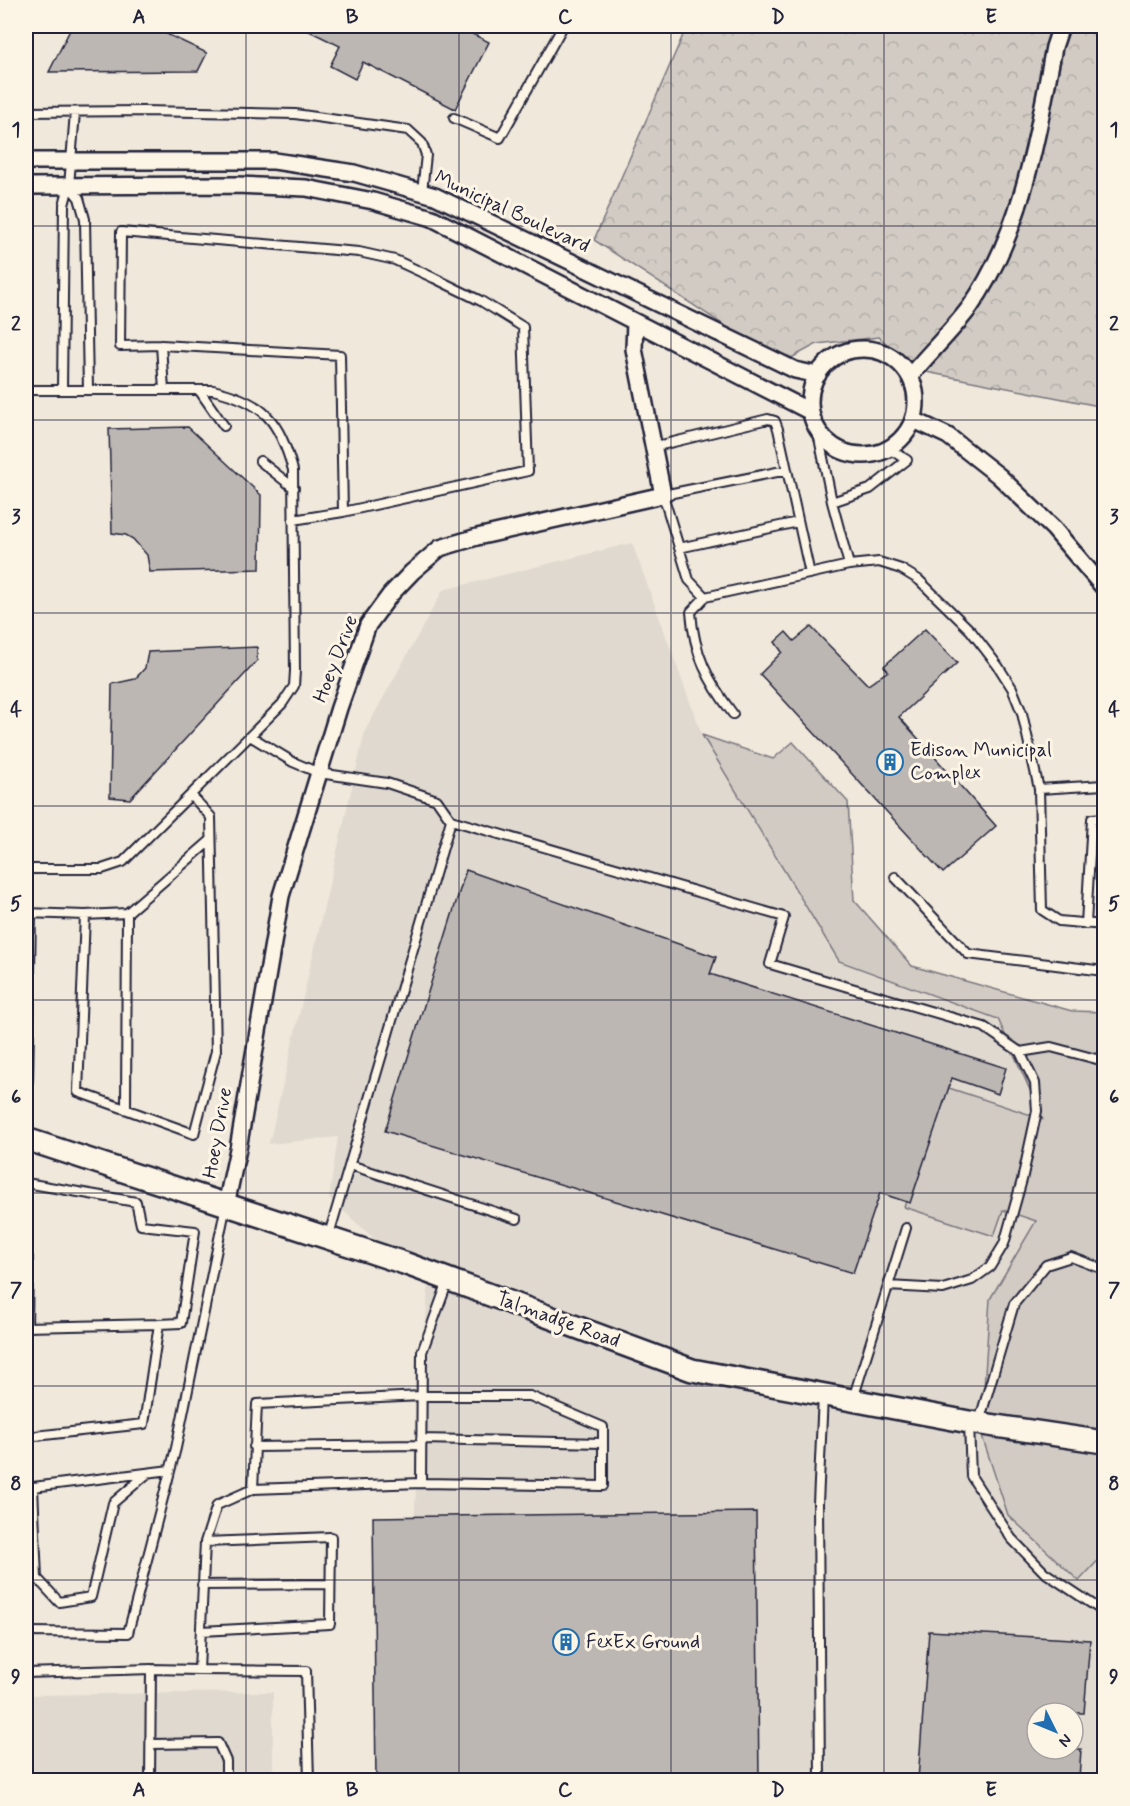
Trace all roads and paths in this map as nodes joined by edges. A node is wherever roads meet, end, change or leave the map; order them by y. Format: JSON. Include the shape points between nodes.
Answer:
{"nodes":[{"id":1,"x":563,"y":26,"type":"edge"},
{"id":2,"x":1061,"y":26,"type":"edge"},
{"id":3,"x":26,"y":112,"type":"edge"},
{"id":4,"x":75,"y":112,"type":"junction"},
{"id":5,"x":454,"y":117,"type":"dead end"},
{"id":6,"x":26,"y":161,"type":"edge"},
{"id":7,"x":71,"y":161,"type":"junction"},
{"id":8,"x":26,"y":186,"type":"edge"},
{"id":9,"x":69,"y":186,"type":"junction"},
{"id":10,"x":422,"y":192,"type":"junction"},
{"id":11,"x":635,"y":322,"type":"junction"},
{"id":12,"x":161,"y":345,"type":"junction"},
{"id":13,"x":818,"y":375,"type":"junction"},
{"id":14,"x":910,"y":376,"type":"junction"},
{"id":15,"x":26,"y":390,"type":"edge"},
{"id":16,"x":62,"y":390,"type":"junction"},
{"id":17,"x":88,"y":390,"type":"junction"},
{"id":18,"x":164,"y":390,"type":"junction"},
{"id":19,"x":199,"y":390,"type":"junction"},
{"id":20,"x":811,"y":412,"type":"junction"},
{"id":21,"x":914,"y":420,"type":"junction"},
{"id":22,"x":224,"y":426,"type":"dead end"},
{"id":23,"x":816,"y":428,"type":"junction"},
{"id":24,"x":653,"y":447,"type":"junction"},
{"id":25,"x":889,"y":449,"type":"junction"},
{"id":26,"x":260,"y":461,"type":"dead end"},
{"id":27,"x":787,"y":470,"type":"junction"},
{"id":28,"x":294,"y":488,"type":"junction"},
{"id":29,"x":663,"y":495,"type":"junction"},
{"id":30,"x":832,"y":502,"type":"junction"},
{"id":31,"x":343,"y":512,"type":"junction"},
{"id":32,"x":293,"y":520,"type":"junction"},
{"id":33,"x":798,"y":522,"type":"junction"},
{"id":34,"x":679,"y":548,"type":"junction"},
{"id":35,"x":849,"y":565,"type":"junction"},
{"id":36,"x":810,"y":574,"type":"junction"},
{"id":37,"x":1104,"y":588,"type":"edge"},
{"id":38,"x":705,"y":597,"type":"junction"},
{"id":39,"x":733,"y":714,"type":"dead end"},
{"id":40,"x":250,"y":736,"type":"junction"},
{"id":41,"x":319,"y":773,"type":"junction"},
{"id":42,"x":1104,"y":785,"type":"edge"},
{"id":43,"x":1039,"y":789,"type":"junction"},
{"id":44,"x":190,"y":795,"type":"junction"},
{"id":45,"x":1104,"y":818,"type":"edge"},
{"id":46,"x":451,"y":820,"type":"junction"},
{"id":47,"x":211,"y":840,"type":"junction"},
{"id":48,"x":26,"y":869,"type":"edge"},
{"id":49,"x":895,"y":877,"type":"dead end"},
{"id":50,"x":28,"y":913,"type":"edge"},
{"id":51,"x":127,"y":913,"type":"junction"},
{"id":52,"x":85,"y":915,"type":"junction"},
{"id":53,"x":1086,"y":924,"type":"junction"},
{"id":54,"x":1104,"y":925,"type":"edge"},
{"id":55,"x":1104,"y":971,"type":"edge"},
{"id":56,"x":1020,"y":1052,"type":"junction"},
{"id":57,"x":1104,"y":1062,"type":"edge"},
{"id":58,"x":26,"y":1080,"type":"edge"},
{"id":59,"x":126,"y":1109,"type":"junction"},
{"id":60,"x":26,"y":1139,"type":"edge"},
{"id":61,"x":350,"y":1165,"type":"junction"},
{"id":62,"x":26,"y":1183,"type":"edge"},
{"id":63,"x":226,"y":1205,"type":"junction"},
{"id":64,"x":517,"y":1219,"type":"dead end"},
{"id":65,"x":906,"y":1228,"type":"dead end"},
{"id":66,"x":327,"y":1239,"type":"junction"},
{"id":67,"x":26,"y":1252,"type":"edge"},
{"id":68,"x":1103,"y":1269,"type":"dead end"},
{"id":69,"x":448,"y":1280,"type":"junction"},
{"id":70,"x":888,"y":1286,"type":"junction"},
{"id":71,"x":159,"y":1324,"type":"junction"},
{"id":72,"x":26,"y":1327,"type":"edge"},
{"id":73,"x":823,"y":1395,"type":"junction"},
{"id":74,"x":421,"y":1396,"type":"junction"},
{"id":75,"x":852,"y":1400,"type":"junction"},
{"id":76,"x":974,"y":1423,"type":"junction"},
{"id":77,"x":26,"y":1437,"type":"edge"},
{"id":78,"x":421,"y":1442,"type":"junction"},
{"id":79,"x":1104,"y":1442,"type":"edge"},
{"id":80,"x":603,"y":1443,"type":"junction"},
{"id":81,"x":254,"y":1447,"type":"junction"},
{"id":82,"x":170,"y":1470,"type":"junction"},
{"id":83,"x":148,"y":1473,"type":"junction"},
{"id":84,"x":421,"y":1483,"type":"junction"},
{"id":85,"x":253,"y":1489,"type":"junction"},
{"id":86,"x":205,"y":1542,"type":"junction"},
{"id":87,"x":330,"y":1584,"type":"junction"},
{"id":88,"x":202,"y":1585,"type":"junction"},
{"id":89,"x":1104,"y":1615,"type":"edge"},
{"id":90,"x":201,"y":1631,"type":"junction"},
{"id":91,"x":26,"y":1632,"type":"edge"},
{"id":92,"x":151,"y":1669,"type":"junction"},
{"id":93,"x":199,"y":1670,"type":"junction"},
{"id":94,"x":26,"y":1673,"type":"edge"},
{"id":95,"x":151,"y":1744,"type":"junction"},
{"id":96,"x":150,"y":1780,"type":"edge"},
{"id":97,"x":226,"y":1780,"type":"edge"},
{"id":98,"x":309,"y":1780,"type":"edge"},
{"id":99,"x":820,"y":1780,"type":"edge"}],
"edges":[{"from":1,"to":5,"type":"lane","via":[[500,138]]},
{"from":2,"to":14,"type":"street","via":[[1019,206],[999,255],[969,308]]},
{"from":3,"to":4,"type":"lane"},
{"from":4,"to":7,"type":"lane"},
{"from":4,"to":10,"type":"lane","via":[[295,114],[408,130],[422,143],[426,155]]},
{"from":6,"to":7,"type":"street","name":"Municipal Boulevard"},
{"from":7,"to":9,"type":"lane"},
{"from":7,"to":10,"type":"street","name":"Municipal Boulevard","via":[[274,161],[354,173]]},
{"from":8,"to":9,"type":"street","name":"Municipal Boulevard"},
{"from":9,"to":11,"type":"street","name":"Municipal Boulevard","via":[[306,188],[373,201],[432,218]]},
{"from":9,"to":16,"type":"lane","via":[[64,205]]},
{"from":9,"to":17,"type":"lane","via":[[79,198],[86,219]]},
{"from":10,"to":13,"type":"street","name":"Municipal Boulevard","via":[[795,370]]},
{"from":11,"to":20,"type":"street","name":"Municipal Boulevard"},
{"from":11,"to":24,"type":"street","via":[[634,349]]},
{"from":12,"to":18,"type":"lane"},
{"from":12,"to":31,"type":"lane","via":[[340,355]]},
{"from":12,"to":31,"type":"lane","via":[[120,346],[121,232],[359,252],[395,260],[481,301],[523,327],[528,471]]},
{"from":13,"to":14,"type":"street","via":[[837,355],[859,349],[886,354]]},
{"from":13,"to":20,"type":"street","via":[[813,384]]},
{"from":14,"to":21,"type":"street","via":[[916,392]]},
{"from":15,"to":16,"type":"lane"},
{"from":16,"to":17,"type":"lane"},
{"from":17,"to":18,"type":"lane"},
{"from":18,"to":19,"type":"lane"},
{"from":19,"to":22,"type":"lane"},
{"from":19,"to":28,"type":"lane","via":[[239,396],[270,419],[286,446]]},
{"from":20,"to":23,"type":"street"},
{"from":21,"to":25,"type":"street","via":[[902,439]]},
{"from":21,"to":37,"type":"street","via":[[948,436],[999,476],[1053,528]]},
{"from":23,"to":25,"type":"street","via":[[827,441],[851,454],[868,455]]},
{"from":23,"to":30,"type":"lane"},
{"from":24,"to":27,"type":"lane","via":[[768,419],[775,421],[778,429]]},
{"from":24,"to":29,"type":"street"},
{"from":25,"to":30,"type":"lane","via":[[907,460],[870,489]]},
{"from":26,"to":28,"type":"lane"},
{"from":27,"to":29,"type":"lane"},
{"from":27,"to":33,"type":"lane"},
{"from":28,"to":32,"type":"lane"},
{"from":29,"to":34,"type":"lane"},
{"from":29,"to":41,"type":"street","name":"Hoey Drive","via":[[440,548],[397,587],[368,625]]},
{"from":30,"to":35,"type":"lane"},
{"from":31,"to":32,"type":"lane"},
{"from":32,"to":40,"type":"lane","via":[[294,686]]},
{"from":33,"to":34,"type":"lane"},
{"from":33,"to":36,"type":"lane"},
{"from":34,"to":38,"type":"lane","via":[[689,580]]},
{"from":35,"to":36,"type":"lane"},
{"from":35,"to":43,"type":"lane","via":[[879,562],[901,569],[919,580],[971,631],[1012,688],[1022,713]]},
{"from":36,"to":38,"type":"lane"},
{"from":38,"to":39,"type":"lane","via":[[691,612],[692,631],[701,663]]},
{"from":40,"to":41,"type":"lane"},
{"from":40,"to":44,"type":"lane"},
{"from":41,"to":46,"type":"lane","via":[[387,783],[437,800]]},
{"from":41,"to":63,"type":"street","name":"Hoey Drive","via":[[281,896]]},
{"from":42,"to":43,"type":"lane"},
{"from":43,"to":53,"type":"lane","via":[[1042,910],[1059,921]]},
{"from":44,"to":47,"type":"lane","via":[[211,818]]},
{"from":44,"to":48,"type":"lane","via":[[123,861],[102,869]]},
{"from":45,"to":53,"type":"lane","via":[[1092,819]]},
{"from":46,"to":56,"type":"lane","via":[[784,917],[770,964],[984,1027]]},
{"from":46,"to":61,"type":"lane"},
{"from":47,"to":51,"type":"lane"},
{"from":47,"to":59,"type":"lane","via":[[216,1051],[194,1134]]},
{"from":49,"to":55,"type":"lane","via":[[968,954]]},
{"from":50,"to":52,"type":"lane"},
{"from":50,"to":58,"type":"lane"},
{"from":51,"to":52,"type":"lane"},
{"from":51,"to":59,"type":"lane"},
{"from":52,"to":59,"type":"lane","via":[[78,1092]]},
{"from":53,"to":54,"type":"lane"},
{"from":56,"to":57,"type":"lane","via":[[1051,1047]]},
{"from":56,"to":70,"type":"lane","via":[[1035,1083],[1037,1111],[1004,1244],[990,1267],[972,1280],[943,1289]]},
{"from":60,"to":63,"type":"street","name":"Talmadge Road"},
{"from":61,"to":64,"type":"lane"},
{"from":61,"to":66,"type":"lane"},
{"from":62,"to":71,"type":"lane","via":[[136,1202],[141,1225],[195,1231],[181,1323]]},
{"from":63,"to":66,"type":"street","name":"Talmadge Road"},
{"from":63,"to":82,"type":"lane"},
{"from":65,"to":70,"type":"lane"},
{"from":66,"to":69,"type":"street","name":"Talmadge Road"},
{"from":67,"to":72,"type":"lane"},
{"from":68,"to":76,"type":"lane","via":[[1071,1257],[1046,1265],[1014,1304]]},
{"from":69,"to":73,"type":"street","name":"Talmadge Road","via":[[692,1370]]},
{"from":69,"to":74,"type":"lane","via":[[422,1353]]},
{"from":70,"to":75,"type":"lane"},
{"from":71,"to":72,"type":"lane"},
{"from":71,"to":77,"type":"lane","via":[[144,1424]]},
{"from":73,"to":75,"type":"street","name":"Talmadge Road"},
{"from":73,"to":99,"type":"lane","via":[[818,1503]]},
{"from":74,"to":78,"type":"lane"},
{"from":74,"to":80,"type":"lane","via":[[530,1396],[603,1427]]},
{"from":74,"to":81,"type":"lane","via":[[257,1404]]},
{"from":75,"to":76,"type":"street","name":"Talmadge Road"},
{"from":76,"to":79,"type":"street","name":"Talmadge Road"},
{"from":76,"to":89,"type":"lane","via":[[971,1476],[1011,1538],[1044,1572]]},
{"from":78,"to":80,"type":"lane"},
{"from":78,"to":81,"type":"lane"},
{"from":78,"to":84,"type":"lane"},
{"from":80,"to":84,"type":"lane","via":[[603,1486]]},
{"from":81,"to":85,"type":"lane"},
{"from":82,"to":83,"type":"lane"},
{"from":82,"to":91,"type":"lane","via":[[128,1633]]},
{"from":83,"to":83,"type":"lane","via":[[33,1487],[37,1578],[59,1602],[91,1597],[113,1503]]},
{"from":84,"to":85,"type":"lane"},
{"from":85,"to":86,"type":"lane","via":[[218,1505]]},
{"from":86,"to":87,"type":"lane","via":[[331,1537]]},
{"from":86,"to":88,"type":"lane"},
{"from":87,"to":88,"type":"lane"},
{"from":87,"to":90,"type":"lane","via":[[330,1624]]},
{"from":88,"to":90,"type":"lane"},
{"from":90,"to":93,"type":"lane"},
{"from":92,"to":93,"type":"lane"},
{"from":92,"to":94,"type":"lane"},
{"from":92,"to":95,"type":"lane"},
{"from":93,"to":98,"type":"lane","via":[[306,1671]]},
{"from":95,"to":96,"type":"lane"},
{"from":95,"to":97,"type":"lane","via":[[218,1743],[226,1761]]}]}
